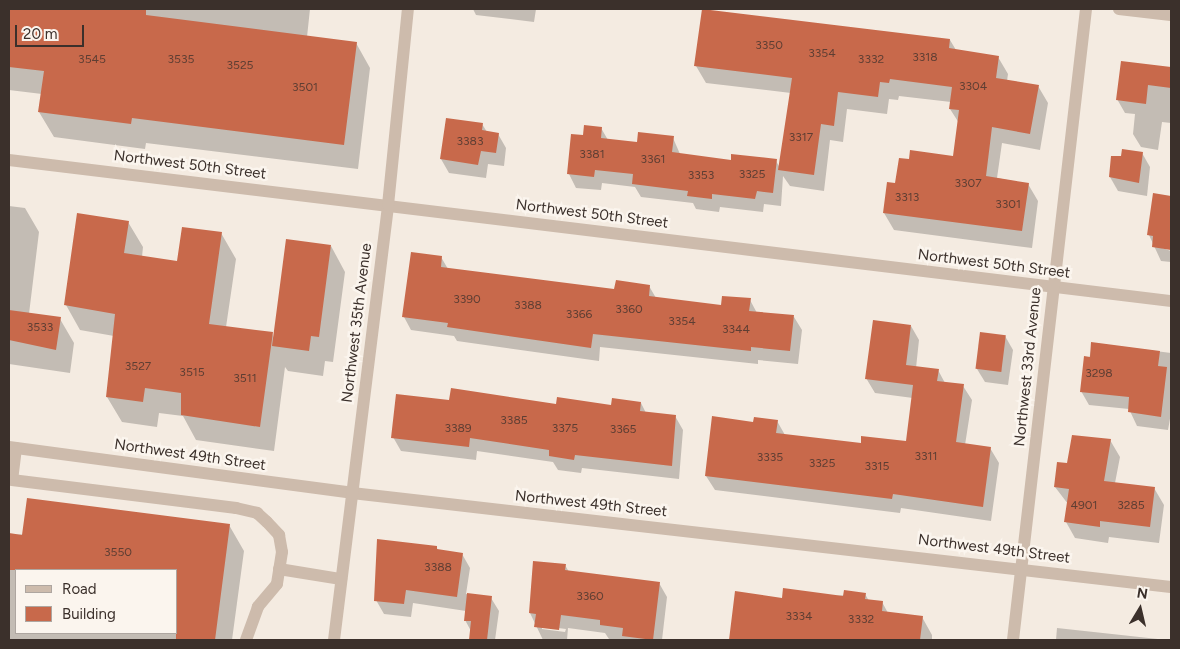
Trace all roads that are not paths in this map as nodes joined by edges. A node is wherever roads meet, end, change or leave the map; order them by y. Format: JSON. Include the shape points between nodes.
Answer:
{"nodes":[{"id":1,"x":408,"y":9,"type":"edge"},
{"id":2,"x":1086,"y":9,"type":"edge"},
{"id":3,"x":1119,"y":9,"type":"edge"},
{"id":4,"x":1171,"y":16,"type":"edge"},
{"id":5,"x":9,"y":160,"type":"edge"},
{"id":6,"x":388,"y":205,"type":"junction"},
{"id":7,"x":1054,"y":287,"type":"junction"},
{"id":8,"x":1171,"y":301,"type":"edge"},
{"id":9,"x":13,"y":448,"type":"edge"},
{"id":10,"x":352,"y":493,"type":"junction"},
{"id":11,"x":1022,"y":568,"type":"junction"},
{"id":12,"x":280,"y":569,"type":"junction"},
{"id":13,"x":341,"y":579,"type":"junction"},
{"id":14,"x":1171,"y":587,"type":"edge"},
{"id":15,"x":246,"y":640,"type":"edge"},
{"id":16,"x":334,"y":640,"type":"edge"},
{"id":17,"x":1013,"y":640,"type":"edge"}],
"edges":[{"from":1,"to":6,"type":"street","name":"Northwest 35th Avenue"},
{"from":2,"to":7,"type":"street","name":"Northwest 33rd Avenue"},
{"from":3,"to":4,"type":"street"},
{"from":5,"to":6,"type":"street","name":"Northwest 50th Street"},
{"from":6,"to":7,"type":"street","name":"Northwest 50th Street"},
{"from":6,"to":10,"type":"street","name":"Northwest 35th Avenue"},
{"from":7,"to":8,"type":"street","name":"Northwest 50th Street"},
{"from":7,"to":11,"type":"street","name":"Northwest 33rd Avenue"},
{"from":9,"to":10,"type":"street","name":"Northwest 49th Street"},
{"from":9,"to":12,"type":"street","via":[[12,480],[257,513],[279,534]]},
{"from":10,"to":11,"type":"street","name":"Northwest 49th Street"},
{"from":10,"to":13,"type":"street","name":"Northwest 35th Avenue"},
{"from":11,"to":14,"type":"street","name":"Northwest 49th Street"},
{"from":11,"to":17,"type":"street","name":"Northwest 33rd Avenue"},
{"from":12,"to":13,"type":"street"},
{"from":12,"to":15,"type":"street","via":[[277,584],[258,607]]},
{"from":13,"to":16,"type":"street","name":"Northwest 35th Avenue"}]}
